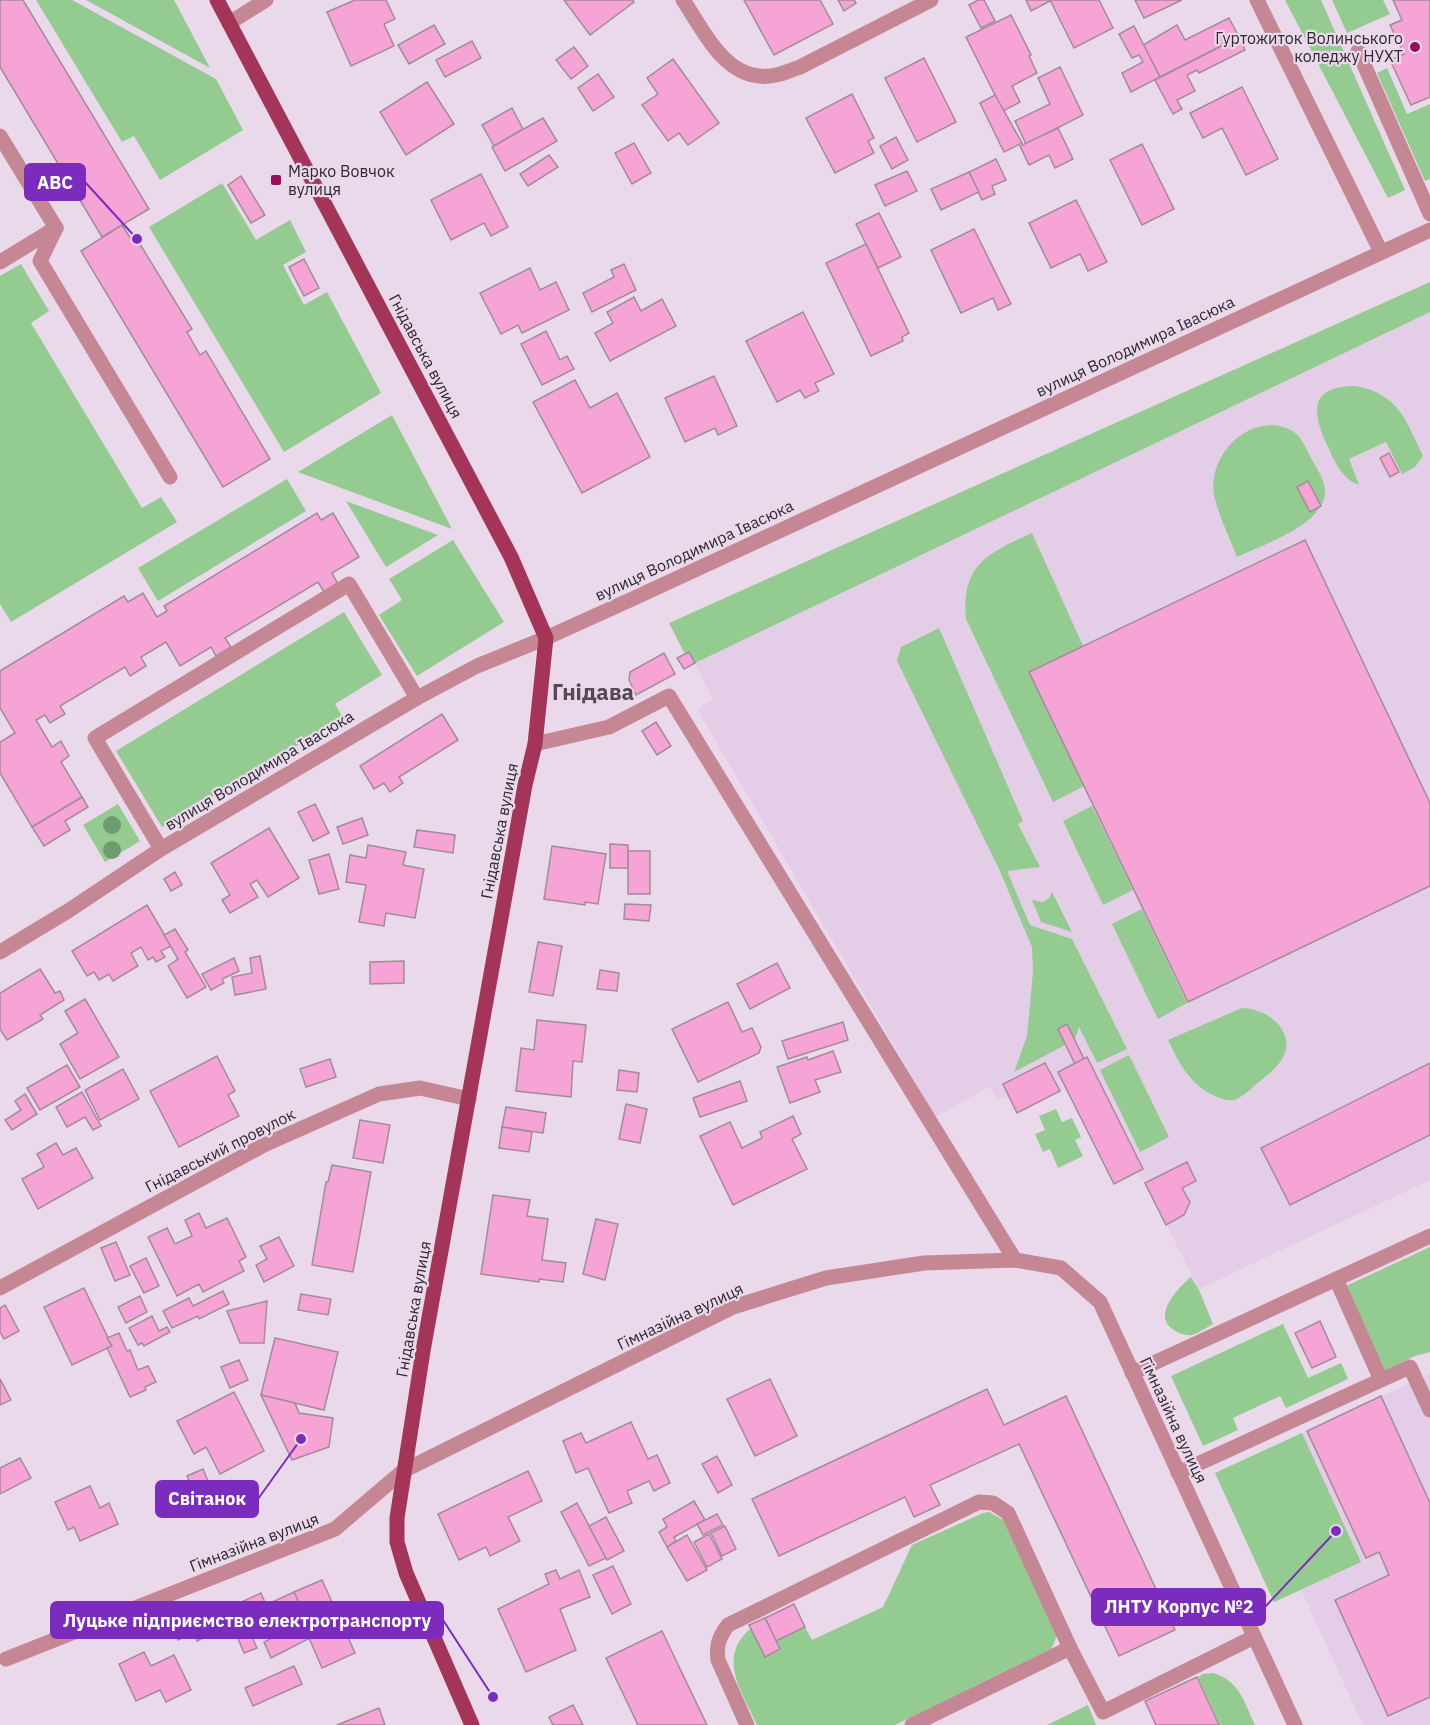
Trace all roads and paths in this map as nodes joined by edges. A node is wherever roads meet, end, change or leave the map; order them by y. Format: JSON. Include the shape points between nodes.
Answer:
{"nodes":[{"id":1,"x":217,"y":0,"type":"edge"},
{"id":2,"x":266,"y":0,"type":"edge"},
{"id":3,"x":683,"y":0,"type":"edge"},
{"id":4,"x":931,"y":0,"type":"edge"},
{"id":5,"x":1257,"y":0,"type":"edge"},
{"id":6,"x":229,"y":23,"type":"junction"},
{"id":7,"x":1358,"y":51,"type":"dead end"},
{"id":8,"x":0,"y":136,"type":"edge"},
{"id":9,"x":1430,"y":214,"type":"edge"},
{"id":10,"x":56,"y":228,"type":"junction"},
{"id":11,"x":1430,"y":230,"type":"edge"},
{"id":12,"x":1381,"y":252,"type":"junction"},
{"id":13,"x":0,"y":262,"type":"edge"},
{"id":14,"x":170,"y":477,"type":"dead end"},
{"id":15,"x":546,"y":638,"type":"junction"},
{"id":16,"x":417,"y":698,"type":"junction"},
{"id":17,"x":535,"y":744,"type":"junction"},
{"id":18,"x":161,"y":849,"type":"junction"},
{"id":19,"x":0,"y":952,"type":"edge"},
{"id":20,"x":469,"y":1099,"type":"junction"},
{"id":21,"x":1430,"y":1236,"type":"edge"},
{"id":22,"x":1015,"y":1260,"type":"junction"},
{"id":23,"x":1336,"y":1279,"type":"junction"},
{"id":24,"x":0,"y":1288,"type":"edge"},
{"id":25,"x":1132,"y":1373,"type":"junction"},
{"id":26,"x":1381,"y":1380,"type":"junction"},
{"id":27,"x":1430,"y":1410,"type":"edge"},
{"id":28,"x":403,"y":1471,"type":"junction"},
{"id":29,"x":1178,"y":1473,"type":"junction"},
{"id":30,"x":1254,"y":1637,"type":"junction"},
{"id":31,"x":1070,"y":1648,"type":"junction"},
{"id":32,"x":6,"y":1659,"type":"dead end"},
{"id":33,"x":472,"y":1725,"type":"edge"},
{"id":34,"x":747,"y":1725,"type":"edge"},
{"id":35,"x":912,"y":1725,"type":"edge"},
{"id":36,"x":1295,"y":1725,"type":"edge"}],
"edges":[{"from":1,"to":6,"type":"main road","name":"Гнідавська вулиця"},
{"from":2,"to":6,"type":"street"},
{"from":3,"to":4,"type":"street","via":[[729,64],[742,73],[760,76],[800,67]]},
{"from":5,"to":12,"type":"street"},
{"from":6,"to":15,"type":"main road","name":"Гнідавська вулиця","via":[[511,557]]},
{"from":7,"to":9,"type":"street"},
{"from":8,"to":10,"type":"street"},
{"from":10,"to":13,"type":"street"},
{"from":10,"to":14,"type":"street","via":[[40,261]]},
{"from":11,"to":12,"type":"street","name":"вулиця Володимира Івасюка"},
{"from":12,"to":15,"type":"street","name":"вулиця Володимира Івасюка"},
{"from":15,"to":16,"type":"street","name":"вулиця Володимира Івасюка","via":[[477,666]]},
{"from":15,"to":17,"type":"main road","name":"Гнідавська вулиця"},
{"from":16,"to":18,"type":"street","name":"вулиця Володимира Івасюка"},
{"from":16,"to":18,"type":"street","via":[[349,584],[95,738]]},
{"from":17,"to":20,"type":"main road","name":"Гнідавська вулиця"},
{"from":17,"to":22,"type":"street","via":[[609,728],[669,696]]},
{"from":18,"to":19,"type":"street","name":"вулиця Володимира Івасюка"},
{"from":20,"to":24,"type":"street","name":"Гнідавський провулок","via":[[420,1088],[379,1094],[264,1145]]},
{"from":20,"to":28,"type":"main road","name":"Гнідавська вулиця"},
{"from":21,"to":23,"type":"street"},
{"from":22,"to":25,"type":"street","name":"Гімназійна вулиця","via":[[1060,1268],[1100,1302]]},
{"from":22,"to":28,"type":"street","name":"Гімназійна вулиця","via":[[924,1263],[826,1278],[733,1307]]},
{"from":23,"to":25,"type":"street"},
{"from":23,"to":26,"type":"street"},
{"from":25,"to":29,"type":"street","name":"Гімназійна вулиця"},
{"from":26,"to":27,"type":"street","via":[[1410,1366]]},
{"from":26,"to":29,"type":"street"},
{"from":28,"to":32,"type":"street","name":"Гімназійна вулиця","via":[[335,1529]]},
{"from":28,"to":33,"type":"main road","name":"Гнідавська вулиця","via":[[397,1542],[406,1573]]},
{"from":29,"to":30,"type":"street","name":"Гімназійна вулиця"},
{"from":30,"to":31,"type":"street","via":[[1103,1713]]},
{"from":30,"to":36,"type":"street","name":"Гімназійна вулиця"},
{"from":31,"to":34,"type":"street","via":[[1008,1513],[993,1503],[979,1502],[728,1625],[719,1636],[718,1660]]},
{"from":31,"to":35,"type":"street"}]}
